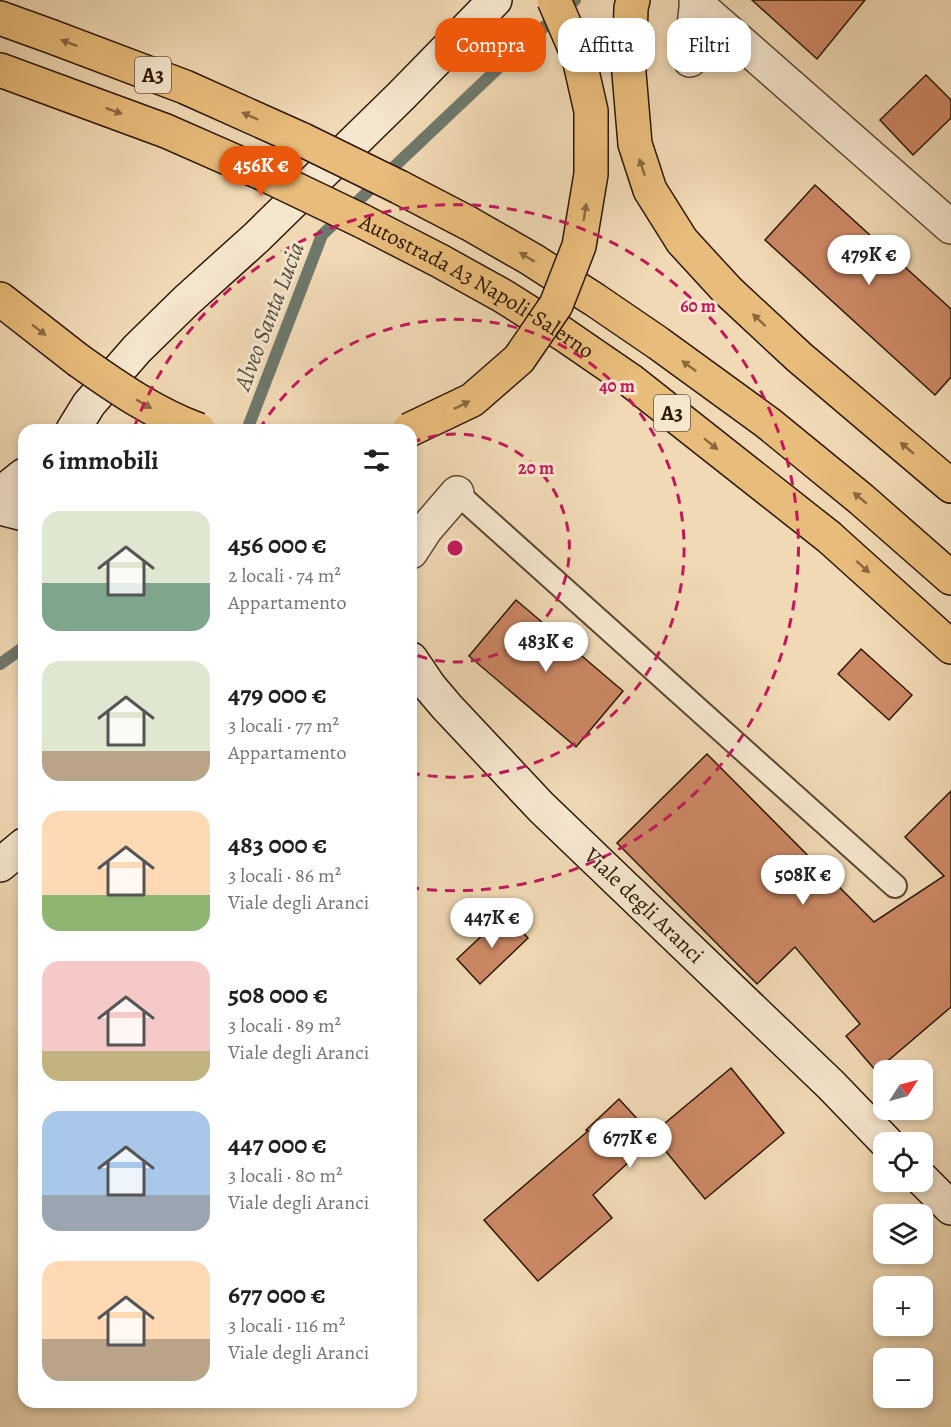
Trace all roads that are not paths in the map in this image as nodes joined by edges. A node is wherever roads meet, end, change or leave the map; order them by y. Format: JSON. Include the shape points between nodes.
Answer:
{"nodes":[{"id":1,"x":495,"y":0,"type":"edge"},
{"id":2,"x":554,"y":0,"type":"edge"},
{"id":3,"x":633,"y":0,"type":"edge"},
{"id":4,"x":697,"y":2,"type":"edge"},
{"id":5,"x":0,"y":18,"type":"edge"},
{"id":6,"x":695,"y":18,"type":"edge"},
{"id":7,"x":9,"y":75,"type":"edge"},
{"id":8,"x":951,"y":227,"type":"edge"},
{"id":9,"x":0,"y":299,"type":"edge"},
{"id":10,"x":77,"y":424,"type":"edge"},
{"id":11,"x":182,"y":424,"type":"edge"},
{"id":12,"x":417,"y":427,"type":"edge"},
{"id":13,"x":18,"y":480,"type":"edge"},
{"id":14,"x":951,"y":486,"type":"edge"},
{"id":15,"x":457,"y":493,"type":"joint"},
{"id":16,"x":0,"y":494,"type":"edge"},
{"id":17,"x":0,"y":508,"type":"edge"},
{"id":18,"x":18,"y":512,"type":"edge"},
{"id":19,"x":417,"y":543,"type":"edge"},
{"id":20,"x":951,"y":578,"type":"edge"},
{"id":21,"x":951,"y":647,"type":"edge"},
{"id":22,"x":417,"y":668,"type":"edge"},
{"id":23,"x":18,"y":850,"type":"edge"},
{"id":24,"x":0,"y":866,"type":"edge"},
{"id":25,"x":895,"y":886,"type":"dead end"},
{"id":26,"x":876,"y":1132,"type":"edge"},
{"id":27,"x":933,"y":1190,"type":"edge"},
{"id":28,"x":951,"y":1208,"type":"edge"}],
"edges":[{"from":1,"to":10,"type":"main road","via":[[291,204],[137,349]]},
{"from":12,"to":2,"type":"highway","one_way":true,"bridge":true,"via":[[472,400],[519,359],[556,305],[579,246],[591,174],[591,111],[579,58]]},
{"from":14,"to":3,"type":"highway","one_way":true,"via":[[799,357],[682,242],[650,190],[635,144],[629,73]]},
{"from":4,"to":6,"type":"main road"},
{"from":4,"to":8,"type":"main road"},
{"from":20,"to":5,"type":"highway","number":"A3","one_way":true,"bridge":true,"via":[[768,423],[596,300],[531,259],[303,140],[185,87]]},
{"from":7,"to":21,"type":"highway","name":"Autostrada A3 Napoli-Salerno","number":"A3","one_way":true,"bridge":true,"via":[[166,130],[362,221],[503,296],[630,380],[829,537]]},
{"from":9,"to":11,"type":"highway","one_way":true,"bridge":true,"via":[[127,395]]},
{"from":13,"to":16,"type":"main road"},
{"from":15,"to":19,"type":"main road"},
{"from":15,"to":25,"type":"lane"},
{"from":17,"to":18,"type":"main road"},
{"from":22,"to":26,"type":"main road","name":"Viale degli Aranci","via":[[447,707],[541,807]]},
{"from":23,"to":24,"type":"main road"},
{"from":27,"to":28,"type":"main road"}]}
